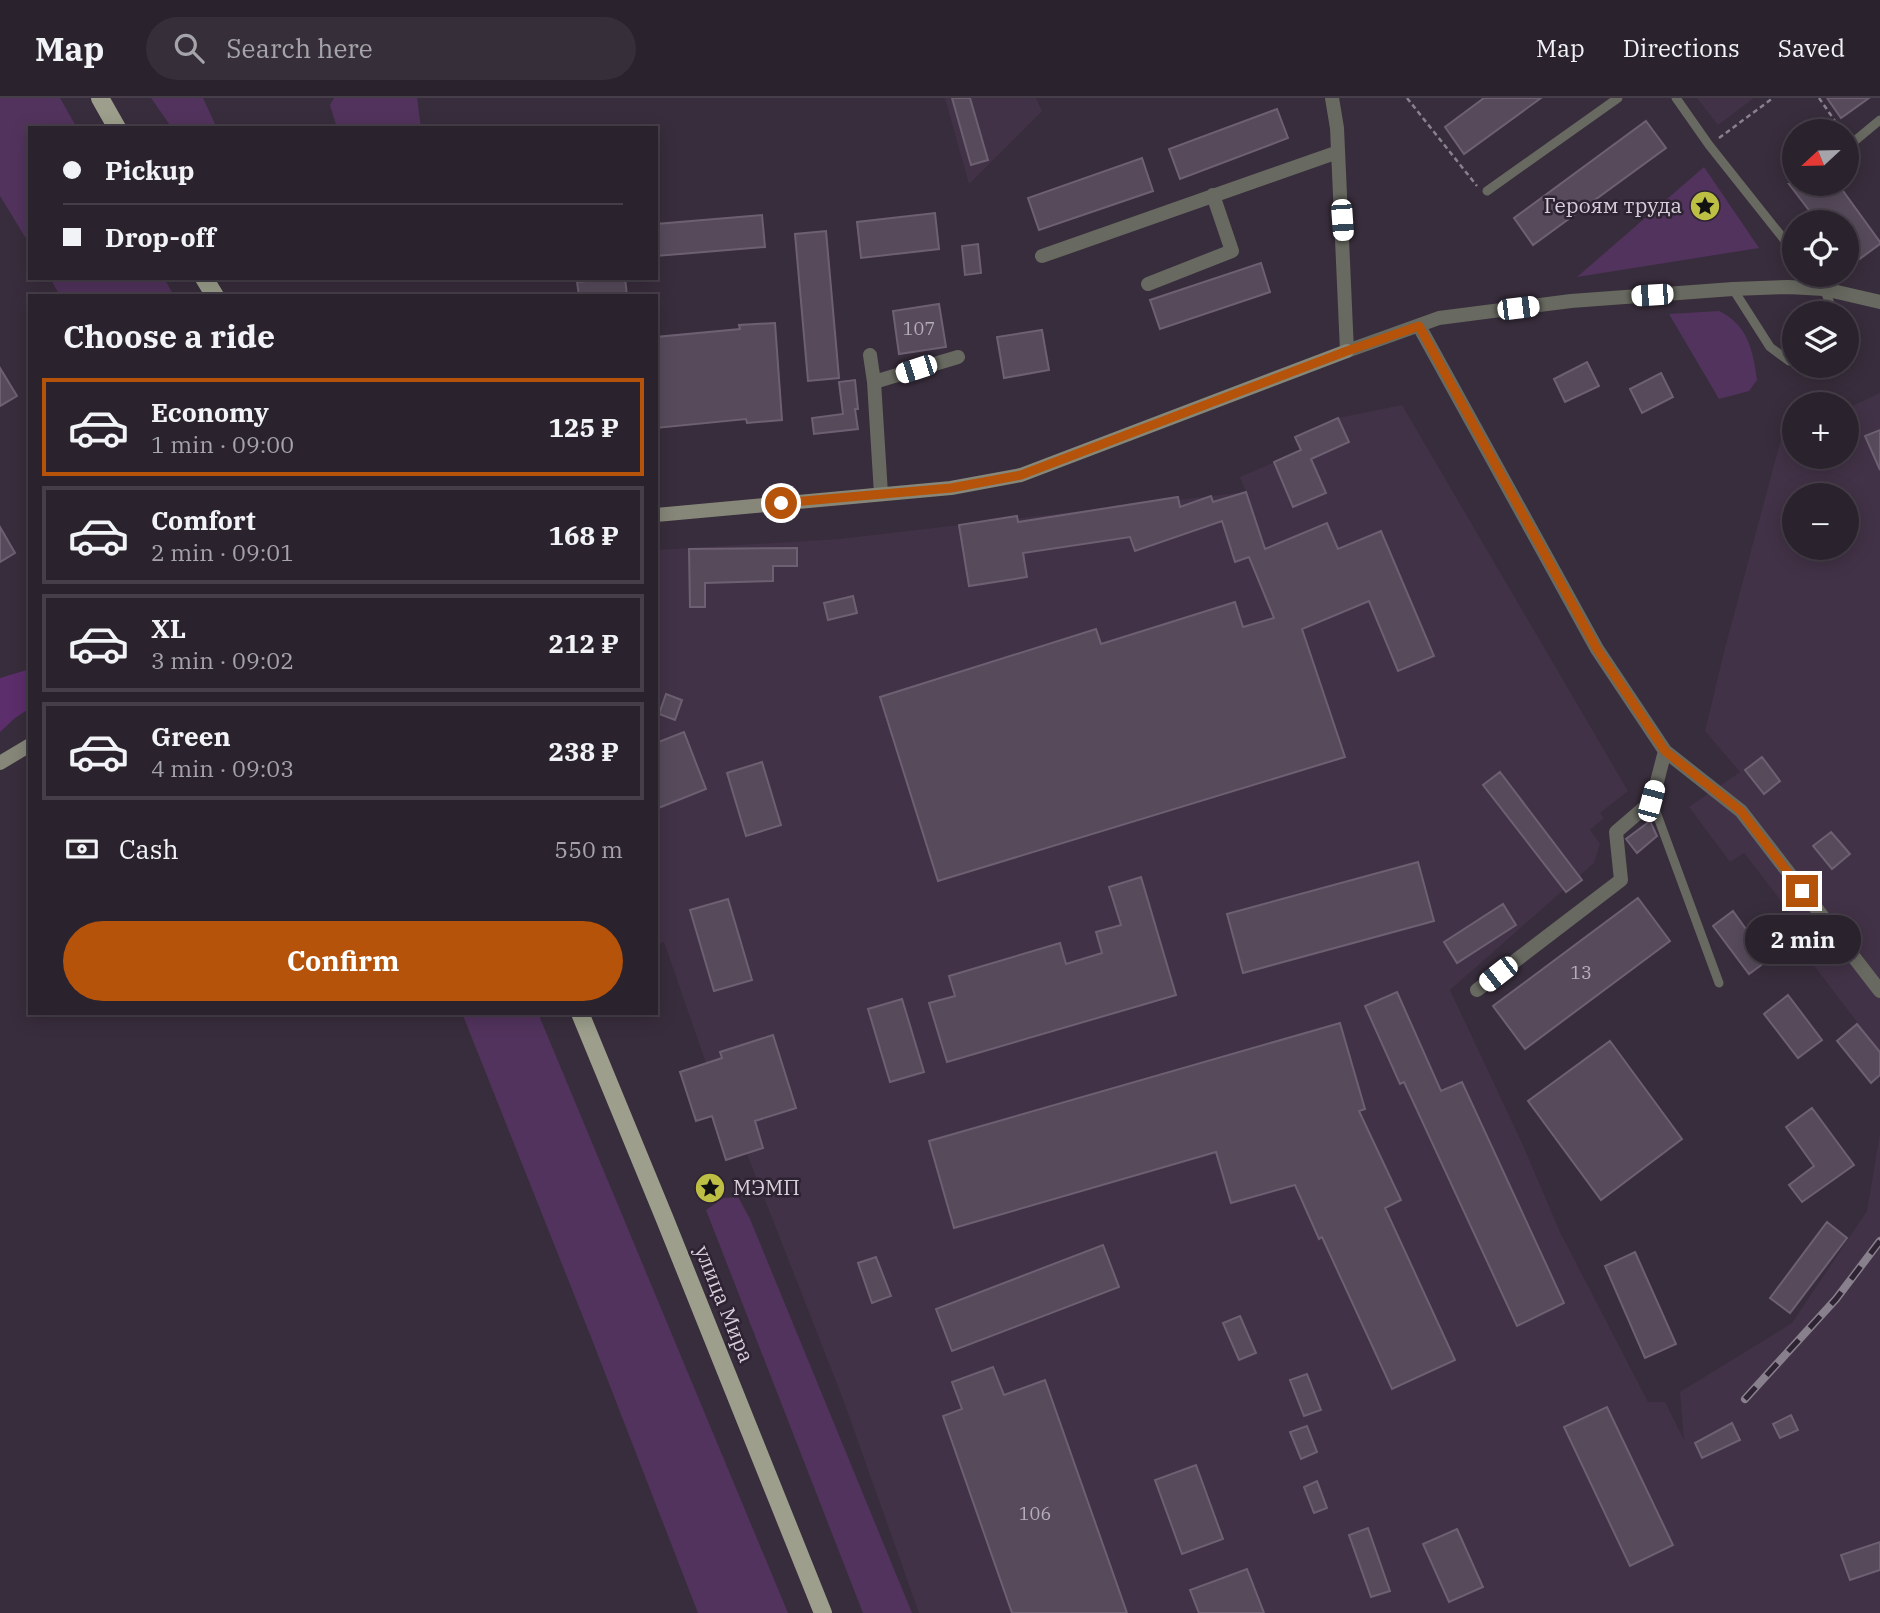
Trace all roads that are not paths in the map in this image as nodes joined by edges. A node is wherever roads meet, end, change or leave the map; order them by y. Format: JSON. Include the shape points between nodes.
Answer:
{"nodes":[{"id":1,"x":100,"y":98,"type":"edge"},
{"id":2,"x":1332,"y":98,"type":"edge"},
{"id":3,"x":1618,"y":98,"type":"edge"},
{"id":4,"x":1675,"y":98,"type":"edge"},
{"id":5,"x":1880,"y":120,"type":"edge"},
{"id":6,"x":116,"y":126,"type":"edge"},
{"id":7,"x":1859,"y":137,"type":"edge"},
{"id":8,"x":1338,"y":152,"type":"junction"},
{"id":9,"x":1487,"y":191,"type":"road end"},
{"id":10,"x":1213,"y":195,"type":"junction"},
{"id":11,"x":1782,"y":237,"type":"edge"},
{"id":12,"x":1042,"y":256,"type":"dead end"},
{"id":13,"x":1148,"y":284,"type":"dead end"},
{"id":14,"x":1733,"y":289,"type":"junction"},
{"id":15,"x":1824,"y":289,"type":"junction"},
{"id":16,"x":1828,"y":301,"type":"edge"},
{"id":17,"x":1880,"y":302,"type":"edge"},
{"id":18,"x":1419,"y":326,"type":"junction"},
{"id":19,"x":1347,"y":351,"type":"junction"},
{"id":20,"x":870,"y":355,"type":"dead end"},
{"id":21,"x":958,"y":356,"type":"dead end"},
{"id":22,"x":1782,"y":356,"type":"edge"},
{"id":23,"x":874,"y":383,"type":"junction"},
{"id":24,"x":881,"y":494,"type":"junction"},
{"id":25,"x":658,"y":515,"type":"edge"},
{"id":26,"x":28,"y":746,"type":"edge"},
{"id":27,"x":1665,"y":751,"type":"junction"},
{"id":28,"x":0,"y":763,"type":"edge"},
{"id":29,"x":1651,"y":801,"type":"junction"},
{"id":30,"x":1718,"y":983,"type":"dead end"},
{"id":31,"x":1477,"y":990,"type":"dead end"},
{"id":32,"x":1880,"y":991,"type":"edge"},
{"id":33,"x":581,"y":1015,"type":"edge"},
{"id":34,"x":823,"y":1613,"type":"edge"}],
"edges":[{"from":1,"to":6,"type":"main road"},
{"from":2,"to":8,"type":"street"},
{"from":3,"to":9,"type":"lane"},
{"from":4,"to":11,"type":"lane"},
{"from":5,"to":7,"type":"lane"},
{"from":8,"to":10,"type":"street"},
{"from":8,"to":19,"type":"street"},
{"from":10,"to":12,"type":"street"},
{"from":10,"to":13,"type":"street","via":[[1232,251]]},
{"from":14,"to":15,"type":"street"},
{"from":14,"to":18,"type":"street","via":[[1571,301],[1439,318]]},
{"from":14,"to":22,"type":"lane","via":[[1770,347]]},
{"from":15,"to":16,"type":"lane"},
{"from":15,"to":17,"type":"street"},
{"from":18,"to":19,"type":"street"},
{"from":18,"to":27,"type":"street","via":[[1597,649]]},
{"from":19,"to":24,"type":"street","via":[[1021,475]]},
{"from":20,"to":23,"type":"street"},
{"from":21,"to":23,"type":"street"},
{"from":23,"to":24,"type":"street"},
{"from":24,"to":25,"type":"street"},
{"from":26,"to":28,"type":"street"},
{"from":27,"to":29,"type":"street"},
{"from":27,"to":32,"type":"street","via":[[1741,811]]},
{"from":29,"to":30,"type":"lane"},
{"from":29,"to":31,"type":"street","via":[[1616,832],[1621,880]]},
{"from":33,"to":34,"type":"main road","name":"улица Мира"}]}
